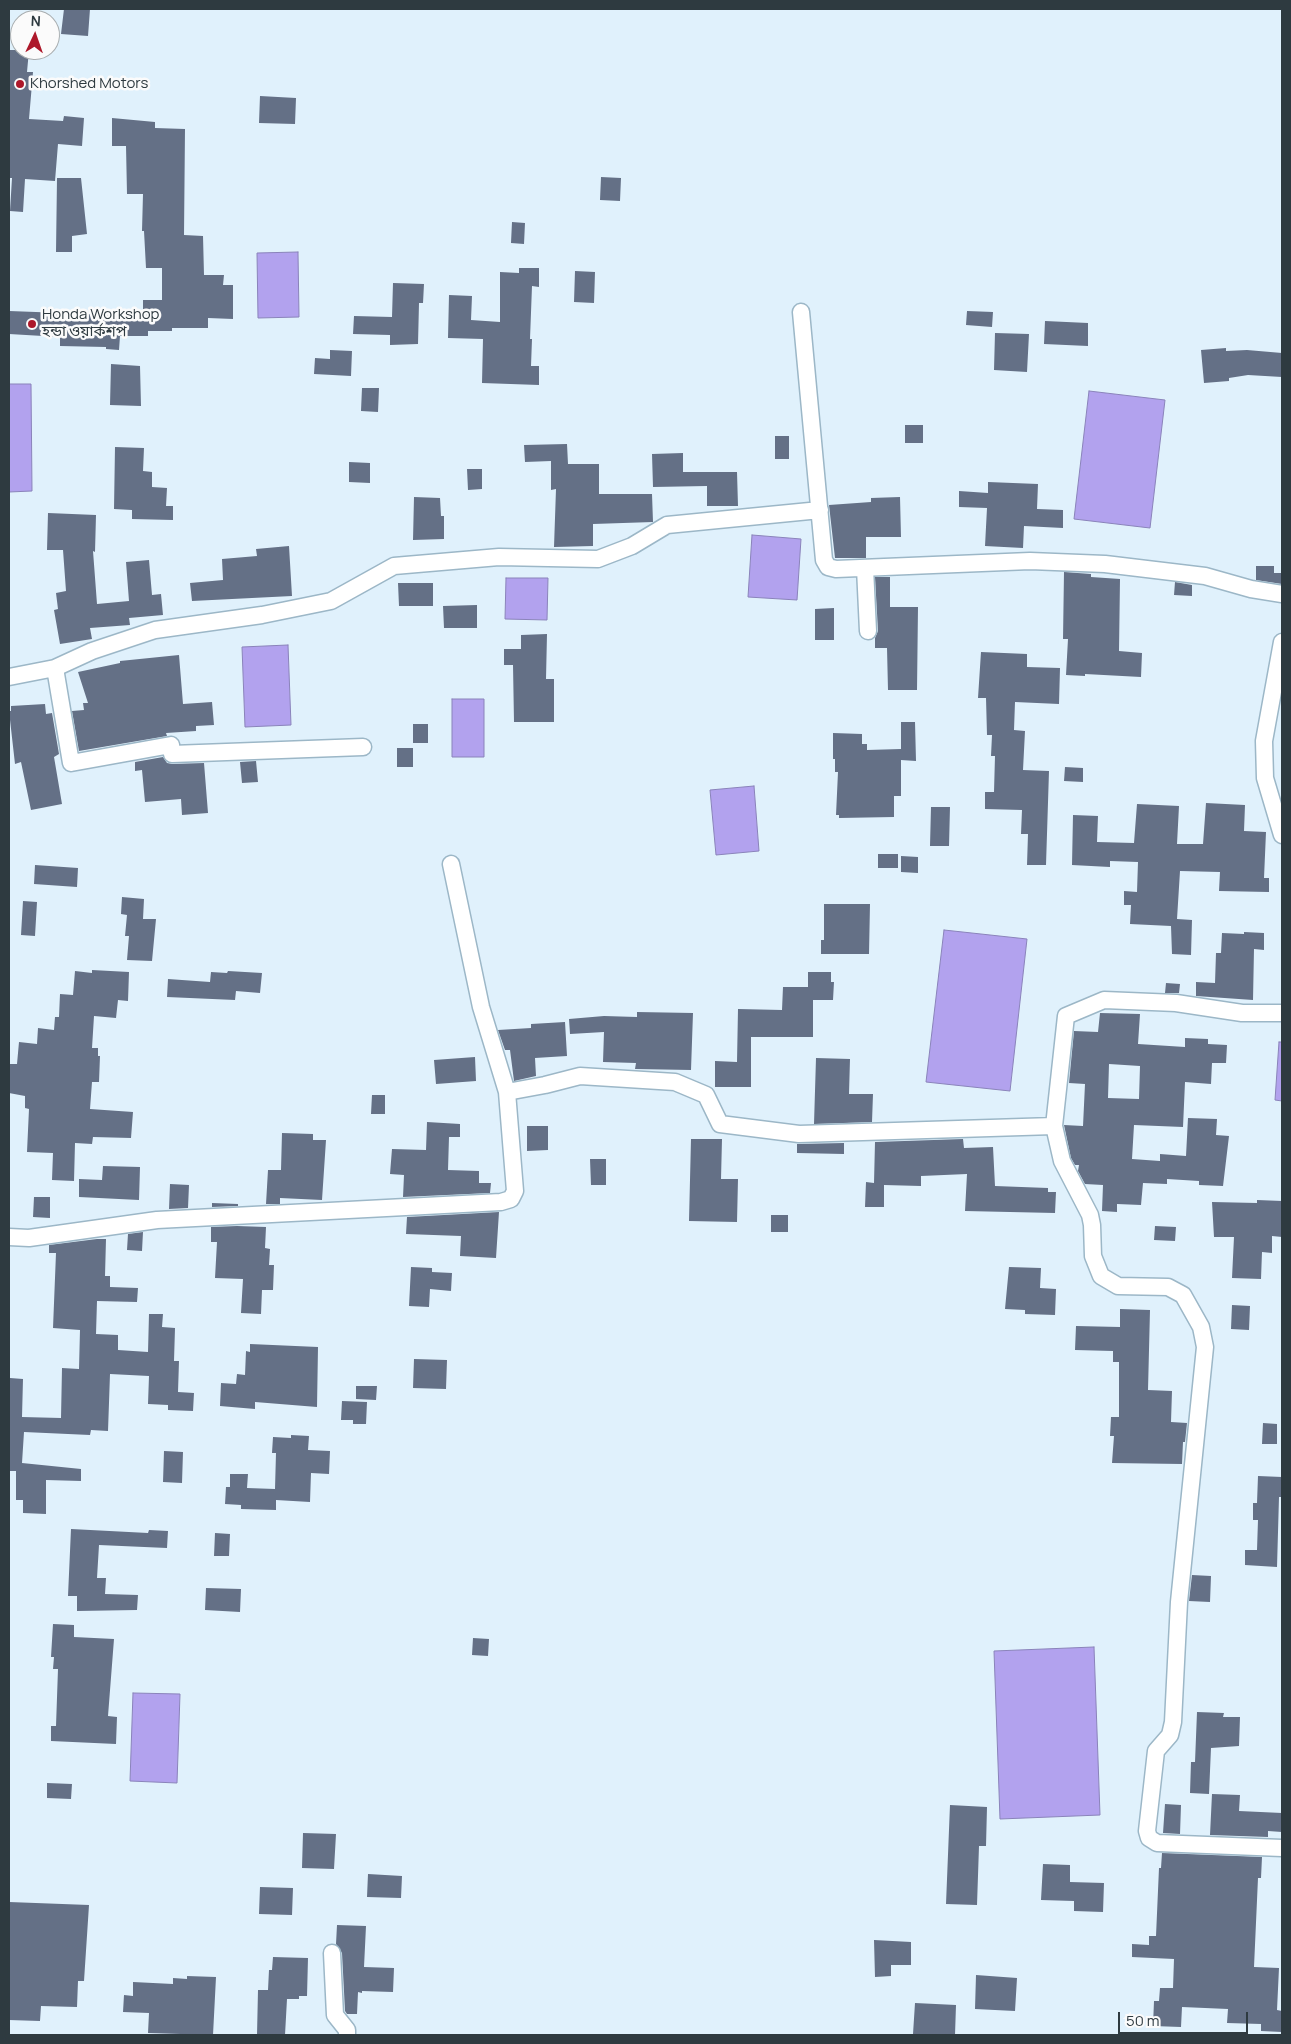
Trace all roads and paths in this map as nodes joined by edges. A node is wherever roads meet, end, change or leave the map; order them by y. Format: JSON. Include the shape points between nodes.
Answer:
{"nodes":[{"id":1,"x":801,"y":312,"type":"dead end"},
{"id":2,"x":820,"y":510,"type":"junction"},
{"id":3,"x":865,"y":568,"type":"junction"},
{"id":4,"x":1282,"y":594,"type":"edge"},
{"id":5,"x":868,"y":631,"type":"dead end"},
{"id":6,"x":1282,"y":642,"type":"edge"},
{"id":7,"x":55,"y":668,"type":"junction"},
{"id":8,"x":9,"y":677,"type":"edge"},
{"id":9,"x":363,"y":747,"type":"dead end"},
{"id":10,"x":1282,"y":835,"type":"edge"},
{"id":11,"x":451,"y":864,"type":"dead end"},
{"id":12,"x":1282,"y":1013,"type":"edge"},
{"id":13,"x":507,"y":1092,"type":"junction"},
{"id":14,"x":1054,"y":1126,"type":"junction"},
{"id":15,"x":9,"y":1237,"type":"edge"},
{"id":16,"x":1282,"y":1848,"type":"edge"},
{"id":17,"x":332,"y":1953,"type":"dead end"},
{"id":18,"x":347,"y":2035,"type":"edge"}],
"edges":[{"from":1,"to":2,"type":"street"},
{"from":2,"to":3,"type":"street","via":[[824,560],[828,567]]},
{"from":2,"to":7,"type":"street","via":[[667,525],[632,546],[598,559],[500,557],[394,566],[331,601],[262,615],[155,630],[92,651]]},
{"from":3,"to":4,"type":"street","via":[[1002,562],[1105,564],[1205,576]]},
{"from":3,"to":5,"type":"street"},
{"from":6,"to":10,"type":"street","via":[[1264,741],[1265,778]]},
{"from":7,"to":8,"type":"street"},
{"from":7,"to":9,"type":"street","via":[[71,763],[171,745],[172,754]]},
{"from":11,"to":13,"type":"street","via":[[481,1007]]},
{"from":12,"to":14,"type":"street","via":[[1104,1000],[1066,1016]]},
{"from":13,"to":14,"type":"street","via":[[580,1076],[675,1082],[706,1095],[720,1124],[799,1134]]},
{"from":13,"to":15,"type":"street","via":[[515,1191],[511,1199],[501,1202],[157,1220],[29,1238]]},
{"from":14,"to":16,"type":"street","via":[[1062,1161],[1090,1215],[1093,1256],[1101,1276],[1118,1286],[1168,1287],[1183,1295],[1201,1327],[1205,1347],[1180,1602],[1173,1722],[1170,1735],[1156,1751],[1147,1830],[1149,1838],[1157,1843]]},
{"from":17,"to":18,"type":"street","via":[[335,2015],[347,2030]]}]}
